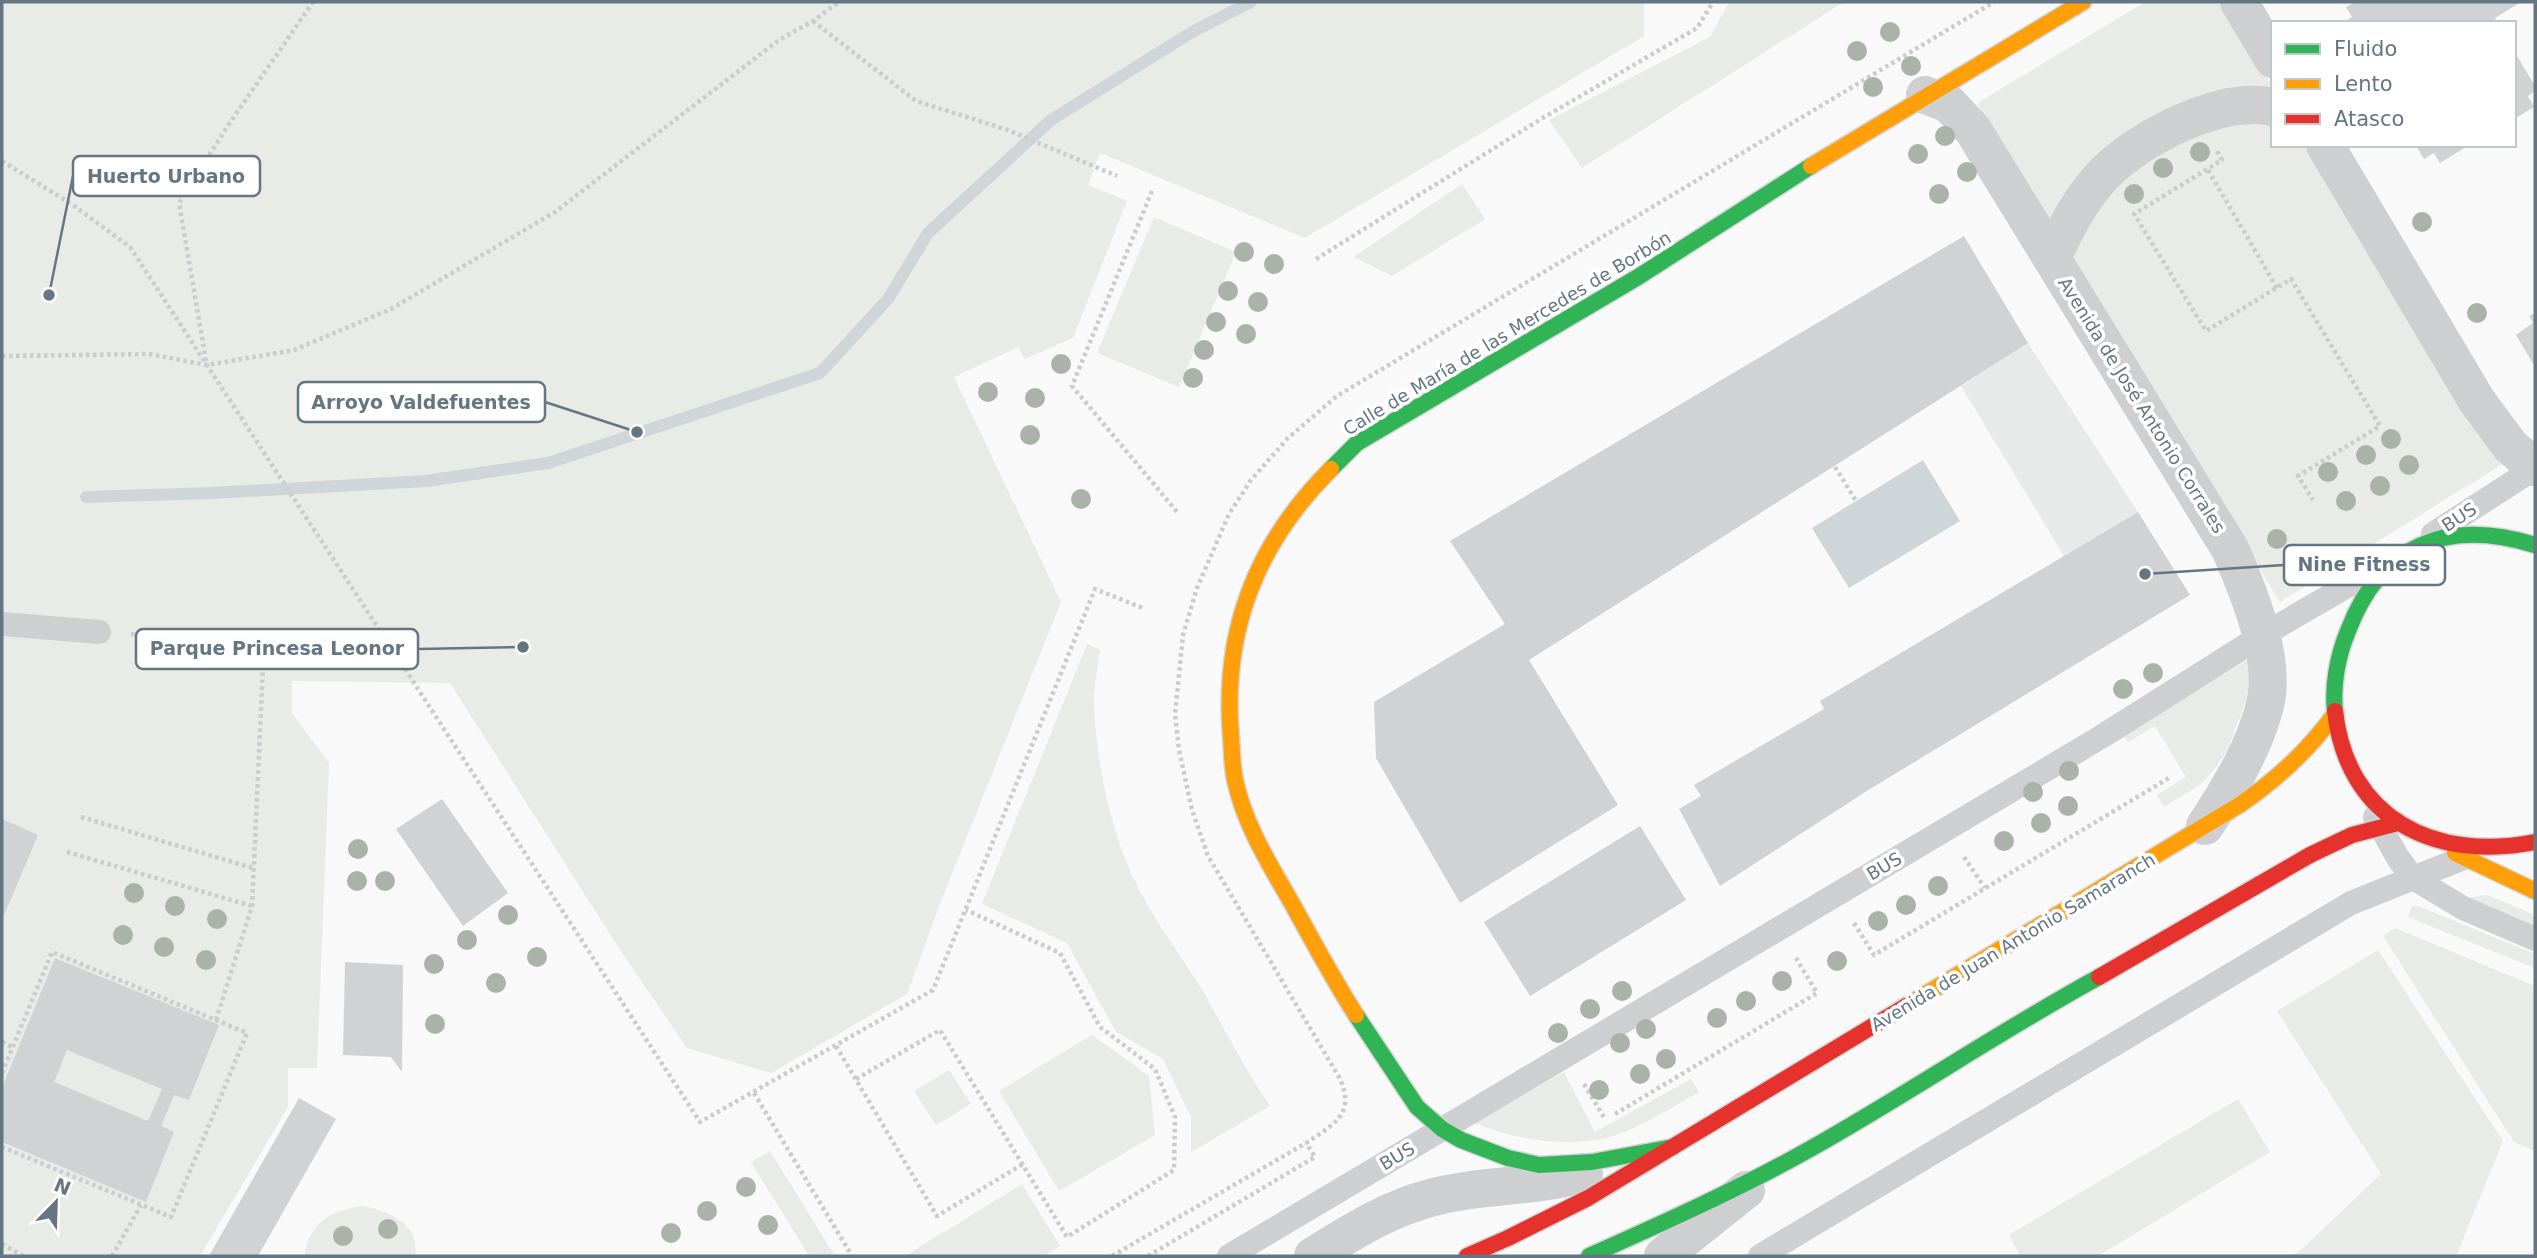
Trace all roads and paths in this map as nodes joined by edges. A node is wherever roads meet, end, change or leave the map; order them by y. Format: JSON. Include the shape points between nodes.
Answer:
{"nodes":[{"id":1,"x":313,"y":2,"type":"edge"},
{"id":2,"x":839,"y":2,"type":"edge"},
{"id":3,"x":1713,"y":2,"type":"edge"},
{"id":4,"x":1994,"y":2,"type":"edge"},
{"id":5,"x":2083,"y":2,"type":"edge"},
{"id":6,"x":2239,"y":2,"type":"edge"},
{"id":7,"x":814,"y":21,"type":"junction"},
{"id":8,"x":2271,"y":57,"type":"edge"},
{"id":9,"x":1925,"y":95,"type":"junction"},
{"id":10,"x":2271,"y":107,"type":"edge"},
{"id":11,"x":2195,"y":116,"type":"junction"},
{"id":12,"x":2326,"y":147,"type":"edge"},
{"id":13,"x":2,"y":161,"type":"edge"},
{"id":14,"x":2208,"y":170,"type":"junction"},
{"id":15,"x":1117,"y":176,"type":"dead end"},
{"id":16,"x":1153,"y":191,"type":"dead end"},
{"id":17,"x":2052,"y":258,"type":"junction"},
{"id":18,"x":1316,"y":259,"type":"dead end"},
{"id":19,"x":2277,"y":288,"type":"junction"},
{"id":20,"x":2,"y":356,"type":"edge"},
{"id":21,"x":206,"y":365,"type":"junction"},
{"id":22,"x":1337,"y":396,"type":"dead end"},
{"id":23,"x":1835,"y":467,"type":"dead end"},
{"id":24,"x":2535,"y":467,"type":"edge"},
{"id":25,"x":1856,"y":500,"type":"dead end"},
{"id":26,"x":2313,"y":500,"type":"dead end"},
{"id":27,"x":1178,"y":513,"type":"dead end"},
{"id":28,"x":2535,"y":545,"type":"edge"},
{"id":29,"x":2404,"y":553,"type":"junction"},
{"id":30,"x":1143,"y":608,"type":"dead end"},
{"id":31,"x":2,"y":624,"type":"edge"},
{"id":32,"x":99,"y":632,"type":"joint"},
{"id":33,"x":2261,"y":636,"type":"junction"},
{"id":34,"x":264,"y":645,"type":"junction"},
{"id":35,"x":397,"y":657,"type":"junction"},
{"id":36,"x":2334,"y":715,"type":"junction"},
{"id":37,"x":2169,"y":778,"type":"dead end"},
{"id":38,"x":2362,"y":792,"type":"joint"},
{"id":39,"x":81,"y":817,"type":"dead end"},
{"id":40,"x":2389,"y":825,"type":"junction"},
{"id":41,"x":2205,"y":826,"type":"junction"},
{"id":42,"x":2432,"y":839,"type":"junction"},
{"id":43,"x":2535,"y":842,"type":"edge"},
{"id":44,"x":67,"y":852,"type":"dead end"},
{"id":45,"x":2474,"y":854,"type":"junction"},
{"id":46,"x":253,"y":868,"type":"junction"},
{"id":47,"x":2413,"y":878,"type":"junction"},
{"id":48,"x":2386,"y":888,"type":"junction"},
{"id":49,"x":2535,"y":891,"type":"edge"},
{"id":50,"x":252,"y":906,"type":"junction"},
{"id":51,"x":2463,"y":908,"type":"junction"},
{"id":52,"x":966,"y":910,"type":"junction"},
{"id":53,"x":1854,"y":923,"type":"dead end"},
{"id":54,"x":2535,"y":939,"type":"edge"},
{"id":55,"x":1796,"y":958,"type":"dead end"},
{"id":56,"x":216,"y":1020,"type":"junction"},
{"id":57,"x":2,"y":1042,"type":"edge"},
{"id":58,"x":836,"y":1046,"type":"junction"},
{"id":59,"x":12,"y":1047,"type":"junction"},
{"id":60,"x":1332,"y":1068,"type":"dead end"},
{"id":61,"x":2,"y":1073,"type":"edge"},
{"id":62,"x":856,"y":1079,"type":"junction"},
{"id":63,"x":754,"y":1093,"type":"junction"},
{"id":64,"x":1606,"y":1120,"type":"dead end"},
{"id":65,"x":1442,"y":1129,"type":"junction"},
{"id":66,"x":1306,"y":1143,"type":"junction"},
{"id":67,"x":2,"y":1147,"type":"edge"},
{"id":68,"x":1673,"y":1147,"type":"junction"},
{"id":69,"x":1023,"y":1164,"type":"junction"},
{"id":70,"x":1769,"y":1171,"type":"junction"},
{"id":71,"x":141,"y":1205,"type":"junction"},
{"id":72,"x":2,"y":1244,"type":"edge"},
{"id":73,"x":23,"y":1256,"type":"edge"},
{"id":74,"x":112,"y":1256,"type":"edge"},
{"id":75,"x":852,"y":1256,"type":"edge"},
{"id":76,"x":1112,"y":1256,"type":"edge"},
{"id":77,"x":1148,"y":1256,"type":"edge"},
{"id":78,"x":1228,"y":1256,"type":"edge"},
{"id":79,"x":1313,"y":1256,"type":"edge"},
{"id":80,"x":1467,"y":1256,"type":"edge"},
{"id":81,"x":1589,"y":1256,"type":"edge"},
{"id":82,"x":1663,"y":1256,"type":"edge"},
{"id":83,"x":1760,"y":1256,"type":"edge"}],
"edges":[{"from":1,"to":21,"type":"path","via":[[179,204]]},
{"from":2,"to":7,"type":"path"},
{"from":3,"to":18,"type":"path","via":[[1697,28]]},
{"from":4,"to":22,"type":"path"},
{"from":5,"to":9,"type":"main road","name":"Calle de María de las Mercedes de Borbón"},
{"from":6,"to":8,"type":"street"},
{"from":7,"to":15,"type":"path","via":[[916,102],[1008,130]]},
{"from":7,"to":21,"type":"path","via":[[779,40],[555,212],[391,309],[294,350]]},
{"from":9,"to":17,"type":"street","name":"Avenida de José Antonio Corrales","via":[[1949,104],[1973,130]]},
{"from":9,"to":65,"type":"main road","name":"Calle de María de las Mercedes de Borbón","via":[[1639,277],[1357,443],[1278,531],[1253,580],[1232,650],[1228,702],[1235,779],[1252,832],[1344,997],[1411,1099]]},
{"from":10,"to":11,"type":"street","name":"Avenida de José Antonio Corrales","via":[[2237,106]]},
{"from":11,"to":14,"type":"path","via":[[2222,160]]},
{"from":11,"to":17,"type":"street","name":"Avenida de José Antonio Corrales","via":[[2106,171],[2068,222]]},
{"from":12,"to":24,"type":"street","via":[[2477,401],[2511,447]]},
{"from":13,"to":21,"type":"path","via":[[74,205],[130,247]]},
{"from":14,"to":19,"type":"path"},
{"from":14,"to":19,"type":"path","via":[[2134,214],[2206,331]]},
{"from":16,"to":27,"type":"path","via":[[1072,386]]},
{"from":17,"to":33,"type":"street","name":"Avenida de José Antonio Corrales","via":[[2230,549],[2250,594]]},
{"from":19,"to":26,"type":"path","via":[[2291,279],[2380,426],[2298,475]]},
{"from":20,"to":21,"type":"path","via":[[149,354]]},
{"from":21,"to":35,"type":"path"},
{"from":23,"to":25,"type":"path"},
{"from":24,"to":29,"type":"lane","name":"BUS"},
{"from":28,"to":29,"type":"main road","via":[[2516,538],[2442,537]]},
{"from":29,"to":33,"type":"lane","name":"BUS"},
{"from":29,"to":36,"type":"main road","via":[[2372,583],[2349,626],[2334,684]]},
{"from":30,"to":52,"type":"path","via":[[1095,589]]},
{"from":31,"to":32,"type":"lane"},
{"from":32,"to":34,"type":"path"},
{"from":33,"to":41,"type":"street","name":"Avenida de José Antonio Corrales","via":[[2267,669],[2266,704],[2249,749]]},
{"from":33,"to":65,"type":"lane","name":"BUS","via":[[2101,737]]},
{"from":34,"to":35,"type":"path"},
{"from":34,"to":46,"type":"path"},
{"from":35,"to":63,"type":"path","via":[[700,1122]]},
{"from":36,"to":38,"type":"main road","via":[[2339,742]]},
{"from":36,"to":41,"type":"main road","name":"Avenida de Juan Antonio Samaranch","via":[[2314,743],[2274,781]]},
{"from":37,"to":53,"type":"path","via":[[1874,955]]},
{"from":38,"to":40,"type":"lane"},
{"from":39,"to":46,"type":"path"},
{"from":40,"to":42,"type":"main road"},
{"from":40,"to":47,"type":"lane","via":[[2398,858]]},
{"from":40,"to":70,"type":"main road","via":[[2352,835],[2310,855]]},
{"from":41,"to":68,"type":"main road","name":"Avenida de Juan Antonio Samaranch"},
{"from":42,"to":45,"type":"main road"},
{"from":42,"to":45,"type":"main road"},
{"from":43,"to":45,"type":"main road"},
{"from":44,"to":50,"type":"path"},
{"from":45,"to":47,"type":"lane"},
{"from":45,"to":49,"type":"main road"},
{"from":46,"to":50,"type":"path"},
{"from":47,"to":48,"type":"lane"},
{"from":47,"to":51,"type":"lane"},
{"from":48,"to":51,"type":"lane"},
{"from":48,"to":83,"type":"lane","via":[[2351,903],[2241,967]]},
{"from":50,"to":56,"type":"path"},
{"from":51,"to":54,"type":"lane"},
{"from":52,"to":58,"type":"path","via":[[933,990]]},
{"from":52,"to":69,"type":"path","via":[[1060,953],[1100,1027],[1155,1069],[1175,1117],[1174,1170],[1067,1237]]},
{"from":55,"to":64,"type":"path","via":[[1817,993]]},
{"from":56,"to":59,"type":"path","via":[[52,952]]},
{"from":56,"to":71,"type":"path","via":[[247,1033],[171,1217]]},
{"from":57,"to":59,"type":"path"},
{"from":58,"to":62,"type":"path"},
{"from":58,"to":63,"type":"path"},
{"from":59,"to":61,"type":"path"},
{"from":60,"to":66,"type":"path","via":[[1346,1093],[1343,1110],[1336,1123]]},
{"from":62,"to":69,"type":"path","via":[[940,1030]]},
{"from":62,"to":69,"type":"path","via":[[937,1216]]},
{"from":63,"to":75,"type":"path"},
{"from":65,"to":68,"type":"main road","name":"Calle de María de las Mercedes de Borbón","via":[[1508,1158],[1539,1165],[1592,1162]]},
{"from":65,"to":78,"type":"lane","name":"BUS"},
{"from":66,"to":76,"type":"path"},
{"from":66,"to":77,"type":"path","via":[[1315,1157]]},
{"from":67,"to":71,"type":"path"},
{"from":68,"to":79,"type":"street","name":"Avenida de Juan Antonio Samaranch","via":[[1567,1178],[1436,1196],[1375,1218]]},
{"from":68,"to":80,"type":"main road","name":"Avenida de Juan Antonio Samaranch","via":[[1552,1219]]},
{"from":70,"to":81,"type":"main road"},
{"from":70,"to":82,"type":"street"},
{"from":71,"to":74,"type":"path"},
{"from":72,"to":73,"type":"path"}]}
